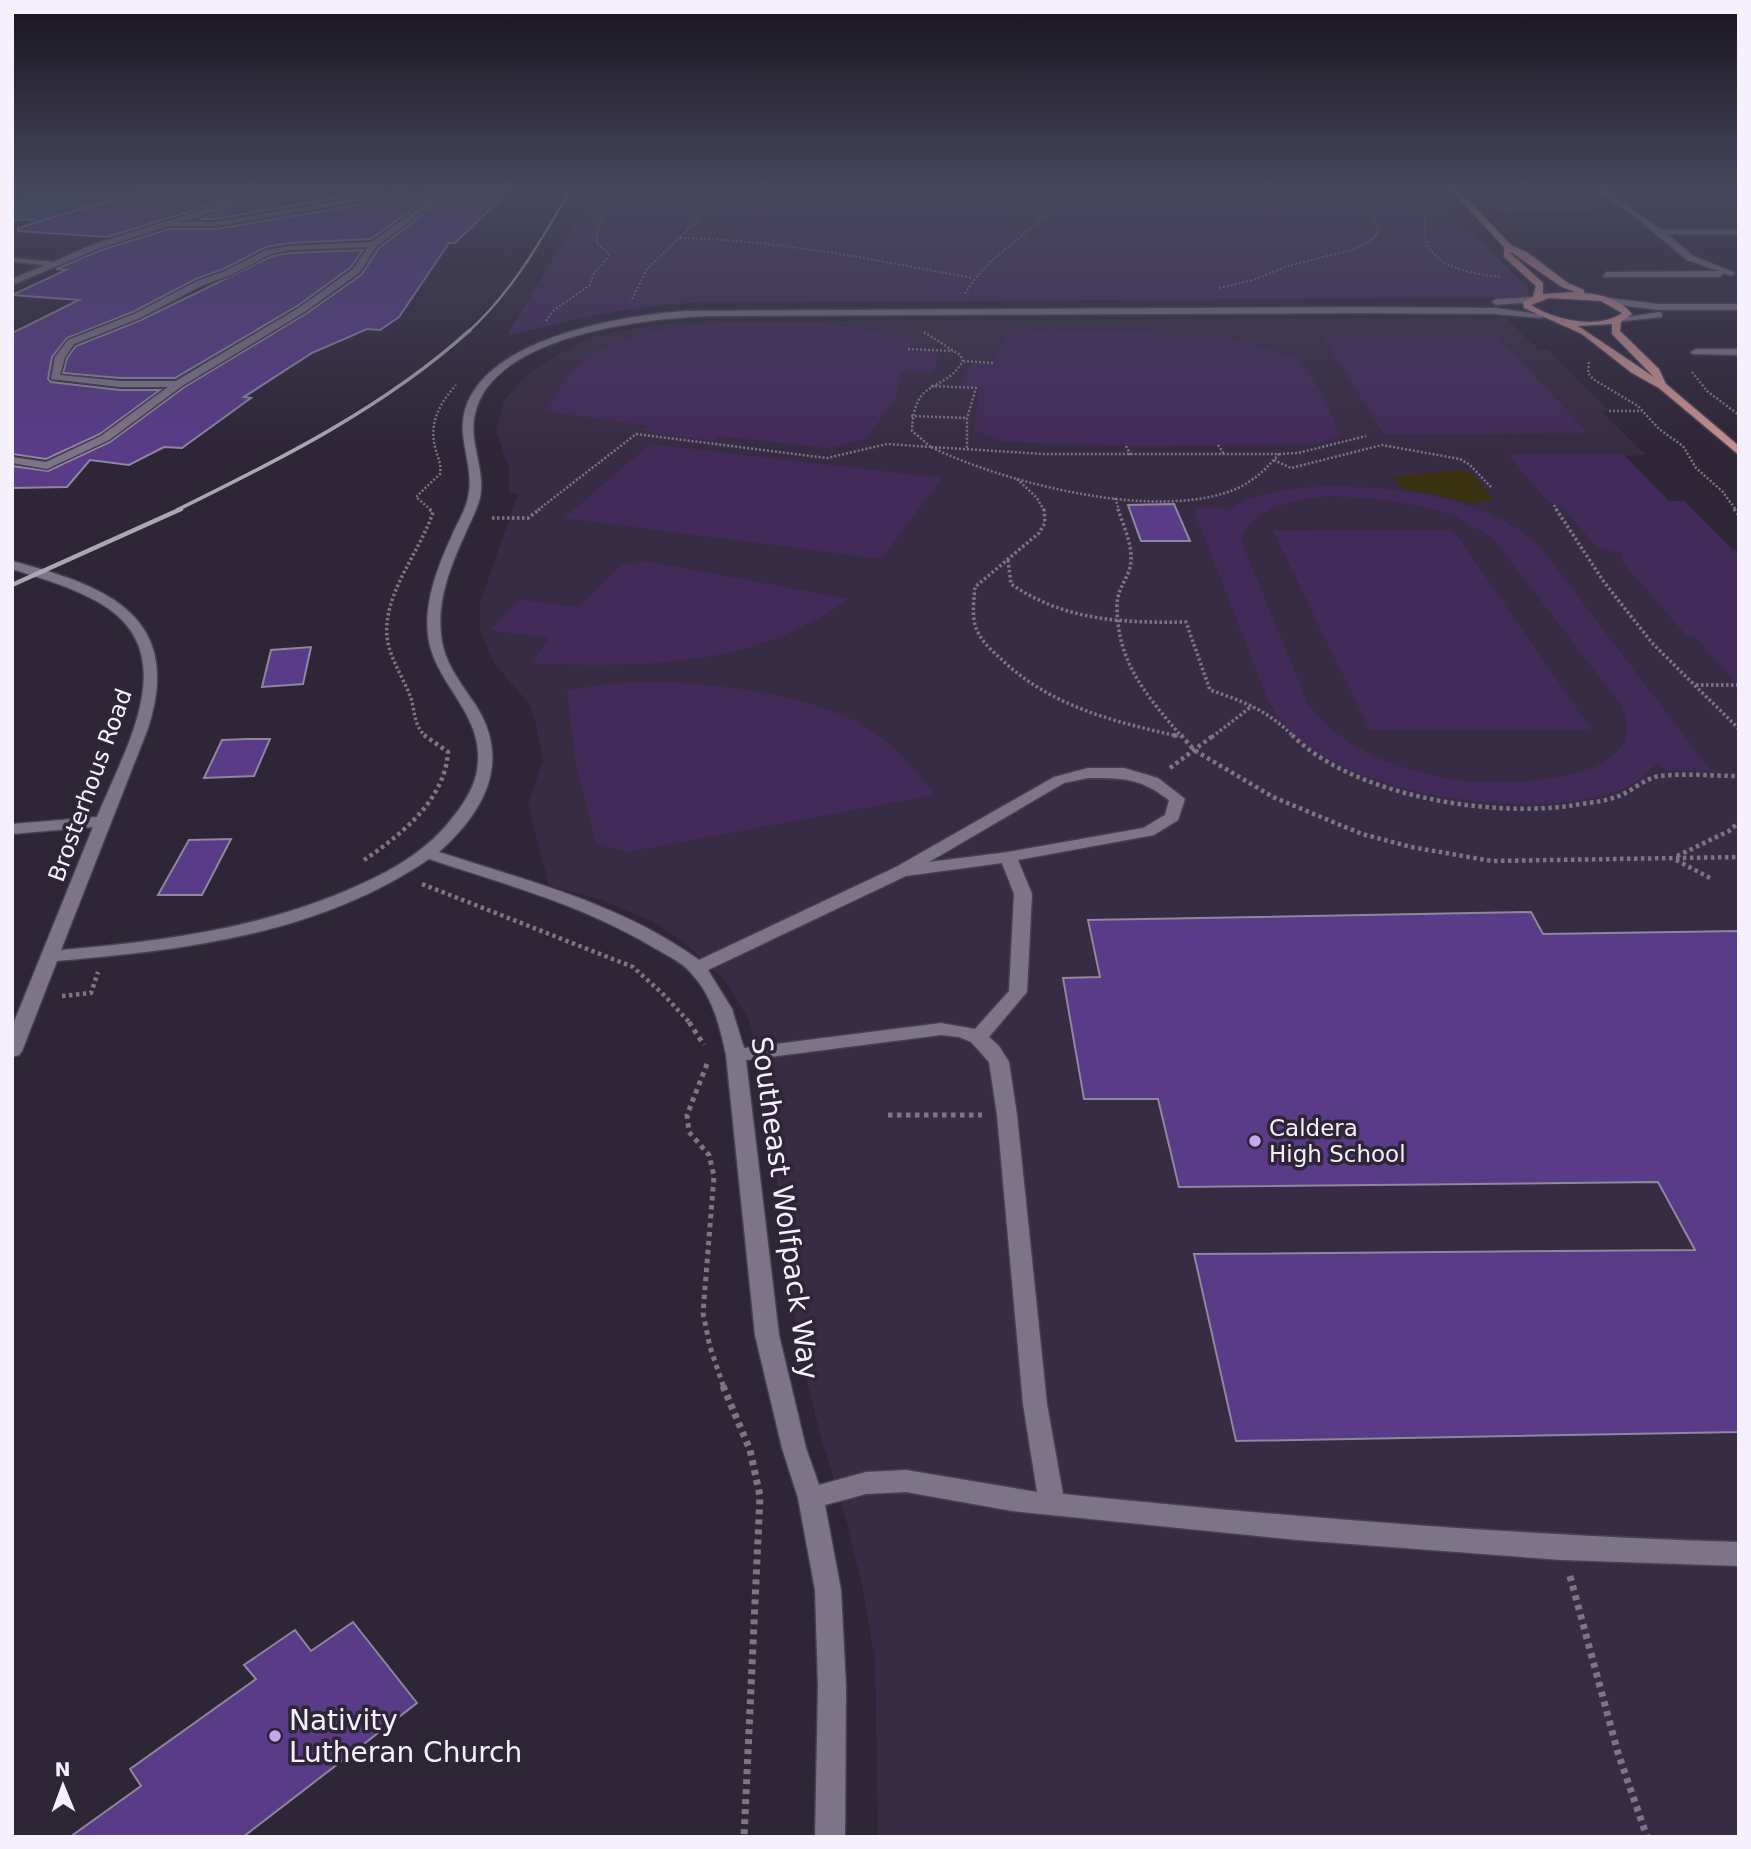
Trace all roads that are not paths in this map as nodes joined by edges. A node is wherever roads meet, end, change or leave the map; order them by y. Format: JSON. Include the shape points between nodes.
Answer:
{"nodes":[{"id":1,"x":219,"y":276,"type":"edge"},
{"id":2,"x":349,"y":276,"type":"edge"},
{"id":3,"x":1530,"y":276,"type":"edge"},
{"id":4,"x":1553,"y":276,"type":"edge"},
{"id":5,"x":1534,"y":298,"type":"junction"},
{"id":6,"x":1594,"y":298,"type":"junction"},
{"id":7,"x":1608,"y":301,"type":"junction"},
{"id":8,"x":1739,"y":307,"type":"edge"},
{"id":9,"x":1363,"y":310,"type":"junction"},
{"id":10,"x":1739,"y":313,"type":"edge"},
{"id":11,"x":1541,"y":315,"type":"junction"},
{"id":12,"x":1556,"y":319,"type":"junction"},
{"id":13,"x":1621,"y":319,"type":"junction"},
{"id":14,"x":1696,"y":352,"type":"dead end"},
{"id":15,"x":1739,"y":352,"type":"edge"},
{"id":16,"x":178,"y":384,"type":"junction"},
{"id":17,"x":1663,"y":386,"type":"junction"},
{"id":18,"x":1739,"y":452,"type":"edge"},
{"id":19,"x":12,"y":460,"type":"edge"},
{"id":20,"x":12,"y":565,"type":"edge"},
{"id":21,"x":102,"y":821,"type":"junction"},
{"id":22,"x":12,"y":829,"type":"edge"},
{"id":23,"x":429,"y":853,"type":"junction"},
{"id":24,"x":1008,"y":857,"type":"junction"},
{"id":25,"x":902,"y":871,"type":"junction"},
{"id":26,"x":50,"y":956,"type":"junction"},
{"id":27,"x":697,"y":968,"type":"junction"},
{"id":28,"x":978,"y":1038,"type":"junction"},
{"id":29,"x":12,"y":1051,"type":"edge"},
{"id":30,"x":736,"y":1055,"type":"junction"},
{"id":31,"x":811,"y":1498,"type":"junction"},
{"id":32,"x":1052,"y":1503,"type":"junction"},
{"id":33,"x":1739,"y":1554,"type":"edge"},
{"id":34,"x":830,"y":1837,"type":"edge"}],
"edges":[{"from":1,"to":16,"type":"street","via":[[71,342],[54,377]]},
{"from":2,"to":16,"type":"street"},
{"from":3,"to":5,"type":"main road","via":[[1540,285]]},
{"from":4,"to":6,"type":"main road"},
{"from":5,"to":6,"type":"main road"},
{"from":5,"to":9,"type":"street"},
{"from":5,"to":11,"type":"main road","via":[[1527,306]]},
{"from":6,"to":7,"type":"main road"},
{"from":7,"to":8,"type":"street","via":[[1658,307]]},
{"from":7,"to":13,"type":"main road","via":[[1625,309],[1627,314]]},
{"from":9,"to":11,"type":"street"},
{"from":9,"to":23,"type":"street","via":[[711,313],[586,328],[521,356],[502,369],[472,403],[467,427],[477,483],[434,605],[439,661],[482,727],[486,756],[483,780],[471,804]]},
{"from":10,"to":13,"type":"street"},
{"from":11,"to":12,"type":"main road"},
{"from":12,"to":13,"type":"main road","via":[[1589,323]]},
{"from":12,"to":17,"type":"main road","via":[[1585,332],[1635,371]]},
{"from":13,"to":17,"type":"main road","via":[[1615,332],[1656,371]]},
{"from":14,"to":15,"type":"street"},
{"from":16,"to":19,"type":"street","via":[[105,438],[47,466]]},
{"from":17,"to":18,"type":"main road"},
{"from":20,"to":21,"type":"street","name":"Brosterhous Road","via":[[75,586],[114,606],[136,626],[149,650],[152,676],[144,718]]},
{"from":21,"to":22,"type":"street"},
{"from":21,"to":26,"type":"street","name":"Brosterhous Road"},
{"from":23,"to":26,"type":"street","via":[[335,905],[275,924],[167,947]]},
{"from":23,"to":27,"type":"street","name":"Southeast Wolfpack Way","via":[[588,906],[655,939]]},
{"from":24,"to":25,"type":"street"},
{"from":24,"to":25,"type":"street","via":[[1148,832],[1172,817],[1177,799],[1153,781],[1124,773],[1088,773],[1059,780]]},
{"from":24,"to":28,"type":"street","via":[[1023,894],[1018,992]]},
{"from":25,"to":27,"type":"street"},
{"from":26,"to":29,"type":"street","name":"Brosterhous Road"},
{"from":27,"to":30,"type":"street","name":"Southeast Wolfpack Way","via":[[720,1000]]},
{"from":28,"to":30,"type":"street","via":[[941,1029]]},
{"from":28,"to":32,"type":"street","via":[[999,1062],[1035,1404]]},
{"from":30,"to":31,"type":"street","name":"Southeast Wolfpack Way","via":[[767,1335]]},
{"from":31,"to":32,"type":"street","via":[[866,1483],[906,1481]]},
{"from":31,"to":34,"type":"street","name":"Southeast Wolfpack Way","via":[[828,1590]]},
{"from":32,"to":33,"type":"street","via":[[1297,1529],[1562,1548]]}]}
